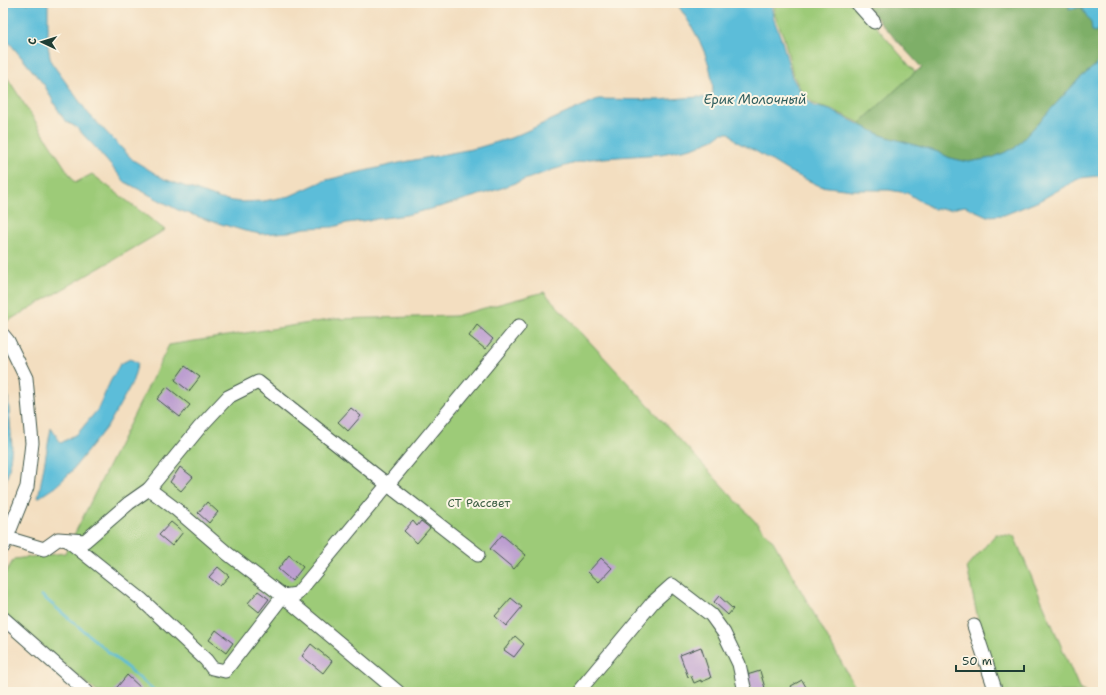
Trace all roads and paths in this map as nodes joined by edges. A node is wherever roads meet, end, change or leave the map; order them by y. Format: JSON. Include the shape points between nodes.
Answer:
{"nodes":[{"id":1,"x":857,"y":3,"type":"edge"},
{"id":2,"x":874,"y":22,"type":"dead end"},
{"id":3,"x":519,"y":326,"type":"dead end"},
{"id":4,"x":3,"y":334,"type":"edge"},
{"id":5,"x":388,"y":485,"type":"junction"},
{"id":6,"x":149,"y":489,"type":"junction"},
{"id":7,"x":67,"y":540,"type":"junction"},
{"id":8,"x":5,"y":542,"type":"edge"},
{"id":9,"x":478,"y":555,"type":"dead end"},
{"id":10,"x":283,"y":596,"type":"junction"},
{"id":11,"x":3,"y":618,"type":"edge"},
{"id":12,"x":974,"y":626,"type":"dead end"},
{"id":13,"x":87,"y":692,"type":"edge"},
{"id":14,"x":398,"y":692,"type":"edge"},
{"id":15,"x":578,"y":692,"type":"edge"},
{"id":16,"x":745,"y":692,"type":"edge"},
{"id":17,"x":996,"y":692,"type":"edge"}],
"edges":[{"from":1,"to":2,"type":"street"},
{"from":3,"to":5,"type":"street"},
{"from":4,"to":8,"type":"street","via":[[26,378],[32,443],[27,487]]},
{"from":5,"to":6,"type":"street","via":[[258,382],[228,397]]},
{"from":5,"to":9,"type":"street"},
{"from":5,"to":10,"type":"street","via":[[297,594]]},
{"from":6,"to":7,"type":"street","via":[[84,541]]},
{"from":6,"to":10,"type":"street"},
{"from":7,"to":8,"type":"street","via":[[58,539],[44,550]]},
{"from":7,"to":10,"type":"street","via":[[141,599],[212,668],[225,671]]},
{"from":10,"to":14,"type":"street"},
{"from":11,"to":13,"type":"street"},
{"from":12,"to":17,"type":"street"},
{"from":15,"to":16,"type":"street","via":[[653,602],[672,585],[711,616],[724,633],[739,664]]}]}
